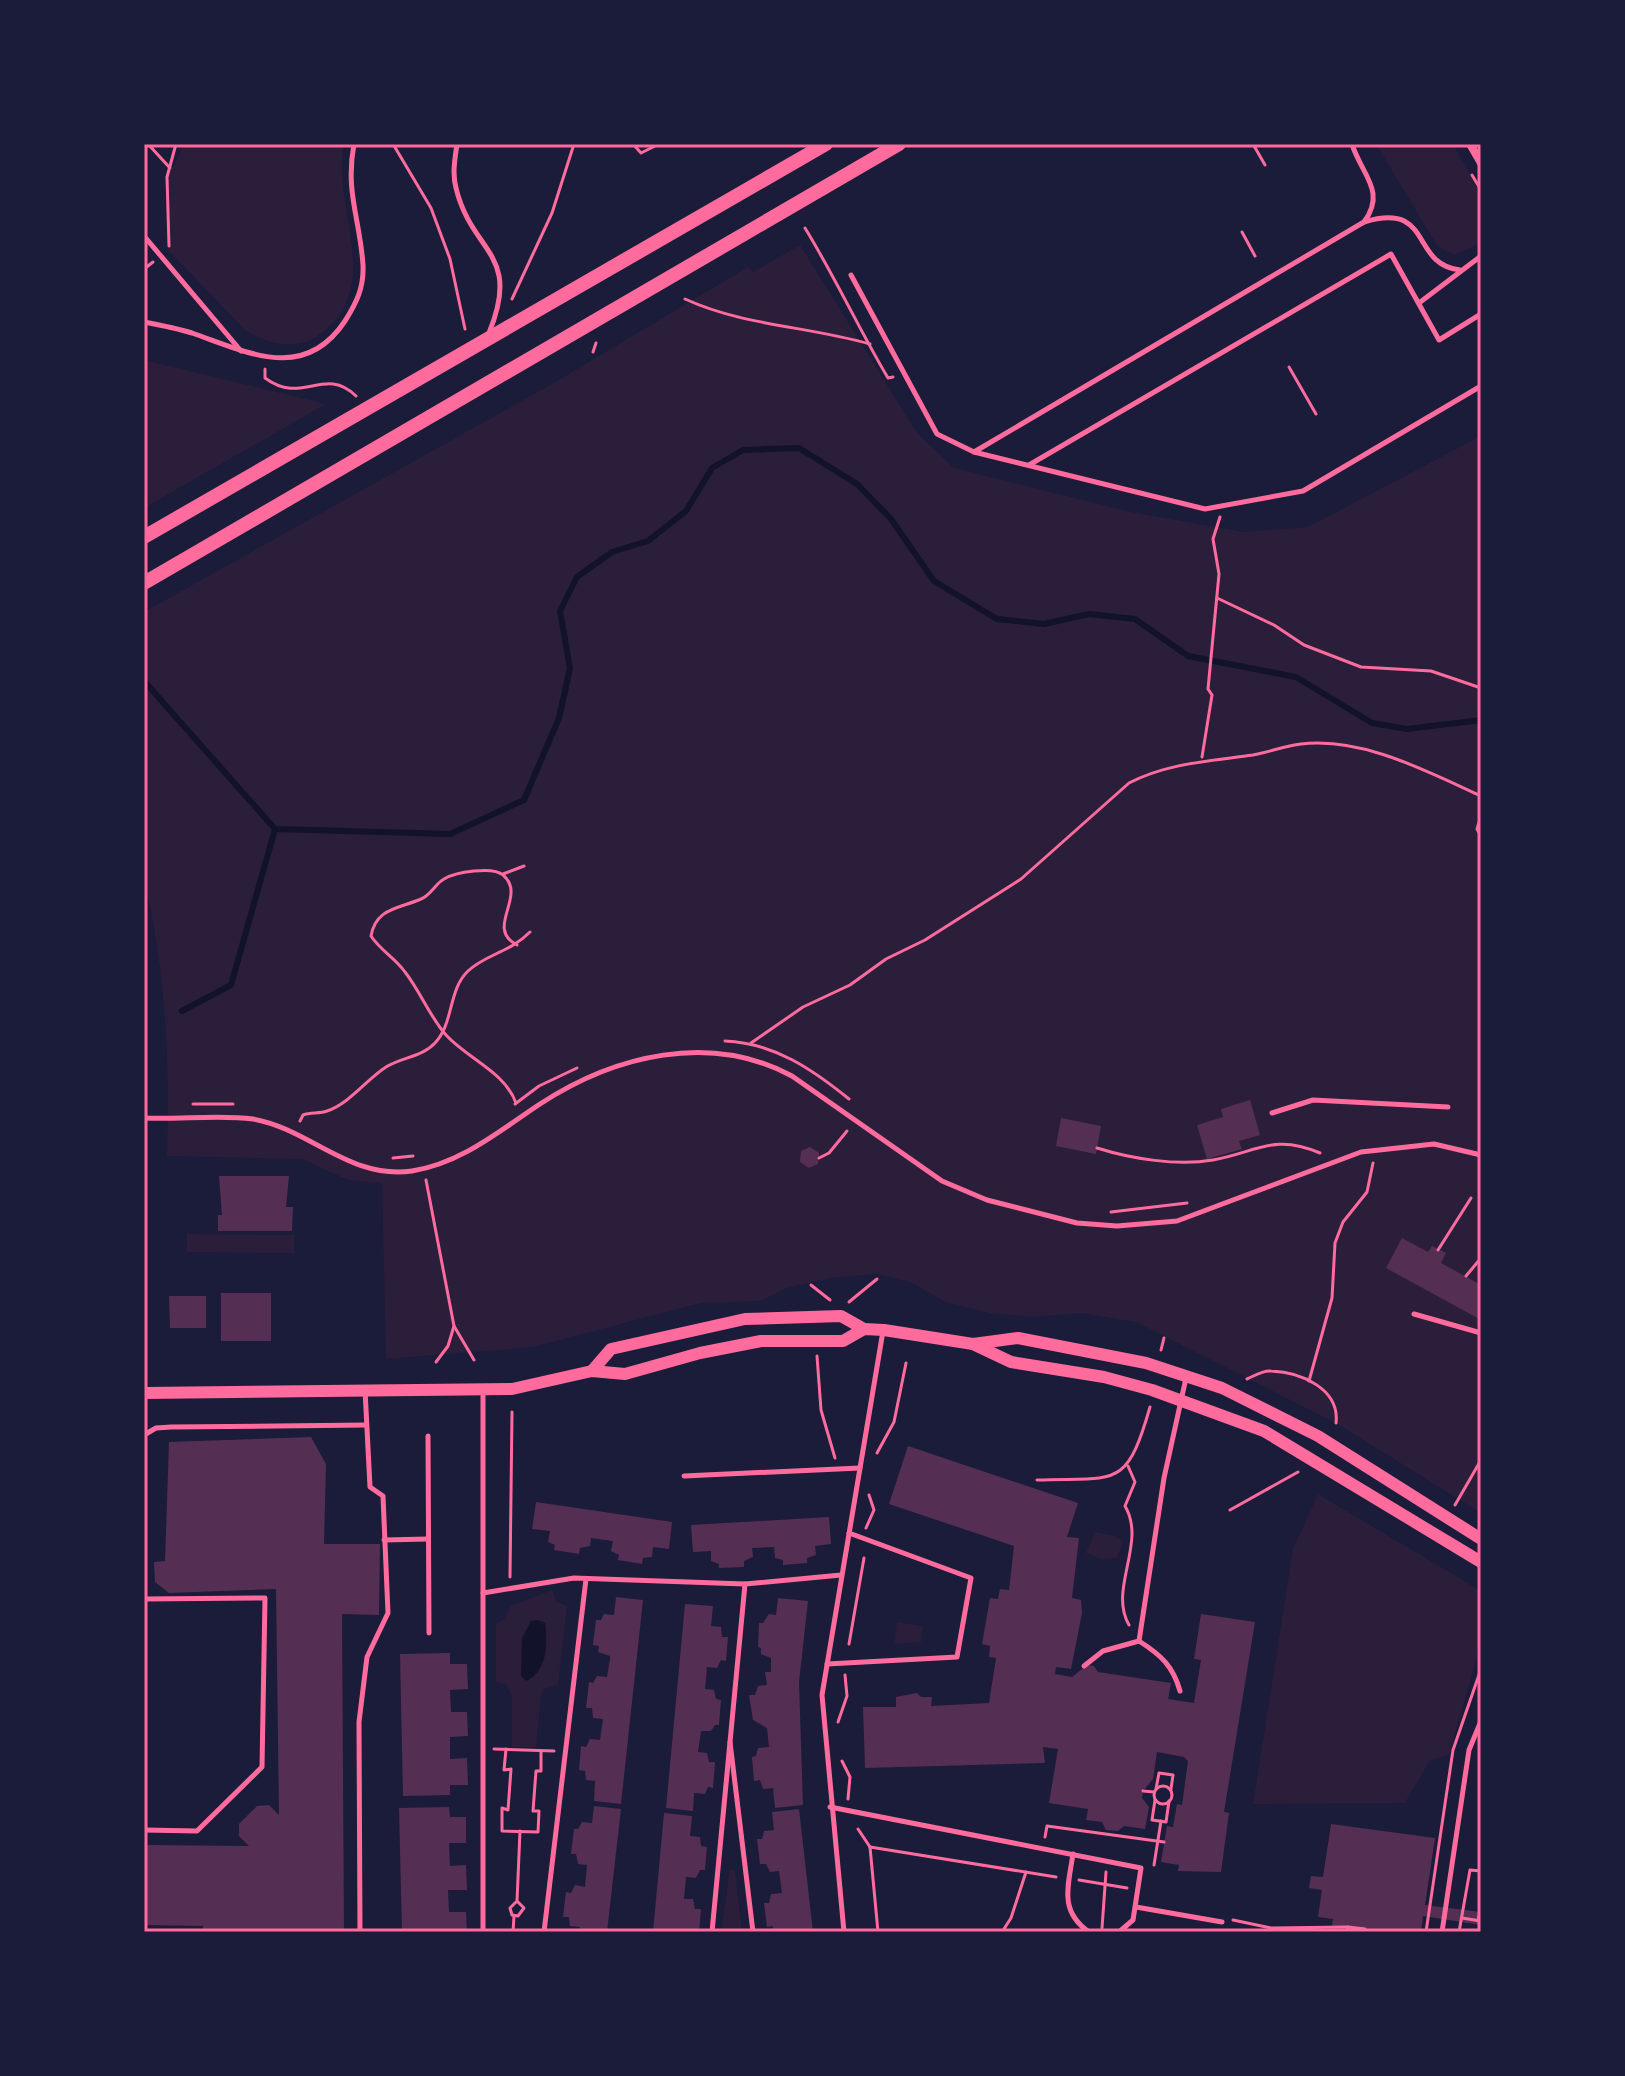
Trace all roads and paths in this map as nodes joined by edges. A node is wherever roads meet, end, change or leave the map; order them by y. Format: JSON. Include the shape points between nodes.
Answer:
{"nodes":[{"id":1,"x":148,"y":144,"type":"edge"},
{"id":2,"x":176,"y":144,"type":"edge"},
{"id":3,"x":354,"y":144,"type":"edge"},
{"id":4,"x":393,"y":144,"type":"edge"},
{"id":5,"x":457,"y":144,"type":"edge"},
{"id":6,"x":574,"y":144,"type":"edge"},
{"id":7,"x":633,"y":144,"type":"edge"},
{"id":8,"x":659,"y":144,"type":"edge"},
{"id":9,"x":826,"y":144,"type":"edge"},
{"id":10,"x":899,"y":144,"type":"edge"},
{"id":11,"x":1253,"y":144,"type":"edge"},
{"id":12,"x":1352,"y":144,"type":"edge"},
{"id":13,"x":1470,"y":144,"type":"edge"},
{"id":14,"x":1481,"y":163,"type":"edge"},
{"id":15,"x":1265,"y":165,"type":"dead end"},
{"id":16,"x":170,"y":168,"type":"junction"},
{"id":17,"x":1364,"y":222,"type":"junction"},
{"id":18,"x":805,"y":228,"type":"dead end"},
{"id":19,"x":1242,"y":232,"type":"dead end"},
{"id":20,"x":144,"y":236,"type":"edge"},
{"id":21,"x":161,"y":256,"type":"junction"},
{"id":22,"x":1255,"y":256,"type":"dead end"},
{"id":23,"x":1481,"y":256,"type":"edge"},
{"id":24,"x":144,"y":269,"type":"edge"},
{"id":25,"x":1460,"y":270,"type":"junction"},
{"id":26,"x":851,"y":275,"type":"dead end"},
{"id":27,"x":685,"y":299,"type":"dead end"},
{"id":28,"x":510,"y":303,"type":"dead end"},
{"id":29,"x":1419,"y":303,"type":"junction"},
{"id":30,"x":1481,"y":314,"type":"edge"},
{"id":31,"x":144,"y":322,"type":"edge"},
{"id":32,"x":465,"y":329,"type":"dead end"},
{"id":33,"x":485,"y":341,"type":"junction"},
{"id":34,"x":596,"y":343,"type":"dead end"},
{"id":35,"x":870,"y":344,"type":"junction"},
{"id":36,"x":242,"y":352,"type":"junction"},
{"id":37,"x":593,"y":352,"type":"dead end"},
{"id":38,"x":265,"y":356,"type":"junction"},
{"id":39,"x":1289,"y":367,"type":"dead end"},
{"id":40,"x":903,"y":371,"type":"junction"},
{"id":41,"x":1481,"y":386,"type":"edge"},
{"id":42,"x":356,"y":396,"type":"dead end"},
{"id":43,"x":1316,"y":414,"type":"dead end"},
{"id":44,"x":974,"y":452,"type":"junction"},
{"id":45,"x":1028,"y":466,"type":"junction"},
{"id":46,"x":1223,"y":506,"type":"junction"},
{"id":47,"x":144,"y":537,"type":"edge"},
{"id":48,"x":144,"y":583,"type":"edge"},
{"id":49,"x":1217,"y":598,"type":"junction"},
{"id":50,"x":1481,"y":688,"type":"edge"},
{"id":51,"x":1201,"y":759,"type":"junction"},
{"id":52,"x":1481,"y":796,"type":"edge"},
{"id":53,"x":1481,"y":816,"type":"edge"},
{"id":54,"x":1481,"y":836,"type":"edge"},
{"id":55,"x":524,"y":866,"type":"dead end"},
{"id":56,"x":503,"y":874,"type":"junction"},
{"id":57,"x":530,"y":932,"type":"dead end"},
{"id":58,"x":517,"y":945,"type":"junction"},
{"id":59,"x":443,"y":1031,"type":"junction"},
{"id":60,"x":716,"y":1040,"type":"dead end"},
{"id":61,"x":751,"y":1043,"type":"junction"},
{"id":62,"x":586,"y":1064,"type":"dead end"},
{"id":63,"x":852,"y":1101,"type":"dead end"},
{"id":64,"x":516,"y":1103,"type":"junction"},
{"id":65,"x":193,"y":1104,"type":"dead end"},
{"id":66,"x":243,"y":1106,"type":"dead end"},
{"id":67,"x":1448,"y":1107,"type":"dead end"},
{"id":68,"x":507,"y":1110,"type":"dead end"},
{"id":69,"x":1272,"y":1113,"type":"dead end"},
{"id":70,"x":288,"y":1117,"type":"dead end"},
{"id":71,"x":144,"y":1118,"type":"edge"},
{"id":72,"x":300,"y":1121,"type":"junction"},
{"id":73,"x":855,"y":1121,"type":"junction"},
{"id":74,"x":307,"y":1126,"type":"dead end"},
{"id":75,"x":1097,"y":1148,"type":"dead end"},
{"id":76,"x":1334,"y":1149,"type":"dead end"},
{"id":77,"x":1376,"y":1149,"type":"junction"},
{"id":78,"x":1320,"y":1154,"type":"junction"},
{"id":79,"x":1481,"y":1155,"type":"edge"},
{"id":80,"x":423,"y":1156,"type":"dead end"},
{"id":81,"x":379,"y":1157,"type":"dead end"},
{"id":82,"x":819,"y":1158,"type":"dead end"},
{"id":83,"x":1308,"y":1159,"type":"dead end"},
{"id":84,"x":1334,"y":1162,"type":"junction"},
{"id":85,"x":424,"y":1169,"type":"junction"},
{"id":86,"x":1471,"y":1198,"type":"dead end"},
{"id":87,"x":1194,"y":1202,"type":"dead end"},
{"id":88,"x":1108,"y":1213,"type":"dead end"},
{"id":89,"x":1438,"y":1250,"type":"dead end"},
{"id":90,"x":1481,"y":1258,"type":"edge"},
{"id":91,"x":1466,"y":1276,"type":"dead end"},
{"id":92,"x":877,"y":1279,"type":"dead end"},
{"id":93,"x":811,"y":1285,"type":"dead end"},
{"id":94,"x":1414,"y":1314,"type":"dead end"},
{"id":95,"x":454,"y":1326,"type":"junction"},
{"id":96,"x":864,"y":1329,"type":"junction"},
{"id":97,"x":884,"y":1330,"type":"junction"},
{"id":98,"x":1481,"y":1333,"type":"edge"},
{"id":99,"x":1164,"y":1338,"type":"dead end"},
{"id":100,"x":973,"y":1344,"type":"junction"},
{"id":101,"x":1160,"y":1354,"type":"dead end"},
{"id":102,"x":817,"y":1356,"type":"dead end"},
{"id":103,"x":474,"y":1360,"type":"dead end"},
{"id":104,"x":436,"y":1362,"type":"dead end"},
{"id":105,"x":906,"y":1363,"type":"dead end"},
{"id":106,"x":592,"y":1371,"type":"junction"},
{"id":107,"x":1187,"y":1375,"type":"junction"},
{"id":108,"x":1247,"y":1379,"type":"dead end"},
{"id":109,"x":1309,"y":1381,"type":"junction"},
{"id":110,"x":365,"y":1390,"type":"junction"},
{"id":111,"x":483,"y":1390,"type":"junction"},
{"id":112,"x":144,"y":1393,"type":"edge"},
{"id":113,"x":1180,"y":1400,"type":"junction"},
{"id":114,"x":1150,"y":1407,"type":"dead end"},
{"id":115,"x":512,"y":1412,"type":"dead end"},
{"id":116,"x":1336,"y":1423,"type":"dead end"},
{"id":117,"x":366,"y":1425,"type":"junction"},
{"id":118,"x":144,"y":1435,"type":"edge"},
{"id":119,"x":428,"y":1436,"type":"dead end"},
{"id":120,"x":835,"y":1458,"type":"dead end"},
{"id":121,"x":875,"y":1458,"type":"dead end"},
{"id":122,"x":1481,"y":1460,"type":"edge"},
{"id":123,"x":1128,"y":1466,"type":"junction"},
{"id":124,"x":860,"y":1468,"type":"junction"},
{"id":125,"x":1298,"y":1472,"type":"dead end"},
{"id":126,"x":684,"y":1476,"type":"dead end"},
{"id":127,"x":1037,"y":1480,"type":"dead end"},
{"id":128,"x":866,"y":1488,"type":"dead end"},
{"id":129,"x":1230,"y":1510,"type":"dead end"},
{"id":130,"x":1447,"y":1518,"type":"junction"},
{"id":131,"x":866,"y":1529,"type":"dead end"},
{"id":132,"x":849,"y":1533,"type":"junction"},
{"id":133,"x":428,"y":1539,"type":"junction"},
{"id":134,"x":1481,"y":1539,"type":"edge"},
{"id":135,"x":384,"y":1540,"type":"junction"},
{"id":136,"x":864,"y":1558,"type":"dead end"},
{"id":137,"x":1481,"y":1562,"type":"edge"},
{"id":138,"x":853,"y":1568,"type":"dead end"},
{"id":139,"x":862,"y":1571,"type":"junction"},
{"id":140,"x":841,"y":1575,"type":"junction"},
{"id":141,"x":586,"y":1579,"type":"junction"},
{"id":142,"x":745,"y":1584,"type":"junction"},
{"id":143,"x":510,"y":1589,"type":"junction"},
{"id":144,"x":483,"y":1593,"type":"junction"},
{"id":145,"x":144,"y":1599,"type":"edge"},
{"id":146,"x":429,"y":1633,"type":"dead end"},
{"id":147,"x":1139,"y":1641,"type":"junction"},
{"id":148,"x":849,"y":1644,"type":"dead end"},
{"id":149,"x":827,"y":1664,"type":"junction"},
{"id":150,"x":1084,"y":1666,"type":"dead end"},
{"id":151,"x":845,"y":1672,"type":"dead end"},
{"id":152,"x":1180,"y":1691,"type":"dead end"},
{"id":153,"x":1481,"y":1721,"type":"edge"},
{"id":154,"x":838,"y":1723,"type":"dead end"},
{"id":155,"x":729,"y":1729,"type":"junction"},
{"id":156,"x":840,"y":1748,"type":"dead end"},
{"id":157,"x":483,"y":1749,"type":"junction"},
{"id":158,"x":506,"y":1749,"type":"junction"},
{"id":159,"x":541,"y":1751,"type":"junction"},
{"id":160,"x":566,"y":1752,"type":"junction"},
{"id":161,"x":1155,"y":1790,"type":"junction"},
{"id":162,"x":1171,"y":1790,"type":"junction"},
{"id":163,"x":1143,"y":1791,"type":"dead end"},
{"id":164,"x":848,"y":1799,"type":"dead end"},
{"id":165,"x":1155,"y":1800,"type":"junction"},
{"id":166,"x":1169,"y":1801,"type":"junction"},
{"id":167,"x":830,"y":1807,"type":"junction"},
{"id":168,"x":858,"y":1829,"type":"dead end"},
{"id":169,"x":144,"y":1830,"type":"edge"},
{"id":170,"x":520,"y":1831,"type":"junction"},
{"id":171,"x":1164,"y":1842,"type":"dead end"},
{"id":172,"x":870,"y":1847,"type":"junction"},
{"id":173,"x":1043,"y":1849,"type":"junction"},
{"id":174,"x":1073,"y":1854,"type":"junction"},
{"id":175,"x":1108,"y":1861,"type":"junction"},
{"id":176,"x":1481,"y":1871,"type":"edge"},
{"id":177,"x":1026,"y":1872,"type":"junction"},
{"id":178,"x":1061,"y":1878,"type":"dead end"},
{"id":179,"x":1079,"y":1880,"type":"dead end"},
{"id":180,"x":1104,"y":1884,"type":"junction"},
{"id":181,"x":1132,"y":1889,"type":"dead end"},
{"id":182,"x":517,"y":1901,"type":"junction"},
{"id":183,"x":1136,"y":1907,"type":"junction"},
{"id":184,"x":1481,"y":1907,"type":"edge"},
{"id":185,"x":514,"y":1916,"type":"junction"},
{"id":186,"x":1462,"y":1918,"type":"junction"},
{"id":187,"x":1480,"y":1921,"type":"edge"},
{"id":188,"x":1222,"y":1922,"type":"joint"},
{"id":189,"x":1348,"y":1929,"type":"edge"},
{"id":190,"x":1365,"y":1929,"type":"dead end"},
{"id":191,"x":360,"y":1932,"type":"edge"},
{"id":192,"x":483,"y":1932,"type":"edge"},
{"id":193,"x":513,"y":1932,"type":"edge"},
{"id":194,"x":544,"y":1932,"type":"edge"},
{"id":195,"x":712,"y":1932,"type":"edge"},
{"id":196,"x":753,"y":1932,"type":"edge"},
{"id":197,"x":844,"y":1932,"type":"edge"},
{"id":198,"x":878,"y":1932,"type":"edge"},
{"id":199,"x":1002,"y":1932,"type":"edge"},
{"id":200,"x":1089,"y":1932,"type":"edge"},
{"id":201,"x":1102,"y":1932,"type":"edge"},
{"id":202,"x":1119,"y":1932,"type":"edge"},
{"id":203,"x":1442,"y":1932,"type":"edge"},
{"id":204,"x":1459,"y":1932,"type":"edge"}],
"edges":[{"from":1,"to":16,"type":"path"},
{"from":2,"to":16,"type":"path"},
{"from":3,"to":38,"type":"lane","via":[[350,195],[363,265],[358,300],[336,334],[318,349],[294,358]]},
{"from":4,"to":32,"type":"path","via":[[431,208],[450,259]]},
{"from":5,"to":33,"type":"lane","via":[[454,171],[460,200],[493,255],[500,278],[501,298]]},
{"from":6,"to":28,"type":"path","via":[[552,213]]},
{"from":7,"to":8,"type":"path","via":[[641,153]]},
{"from":9,"to":33,"type":"main road"},
{"from":10,"to":48,"type":"main road"},
{"from":11,"to":15,"type":"path"},
{"from":12,"to":17,"type":"lane","via":[[1375,193]]},
{"from":13,"to":14,"type":"street"},
{"from":16,"to":21,"type":"path","via":[[171,242]]},
{"from":17,"to":25,"type":"lane","via":[[1397,216],[1407,221],[1438,262]]},
{"from":17,"to":44,"type":"lane"},
{"from":18,"to":35,"type":"path"},
{"from":19,"to":22,"type":"path"},
{"from":20,"to":21,"type":"lane"},
{"from":21,"to":24,"type":"path"},
{"from":21,"to":36,"type":"lane"},
{"from":23,"to":25,"type":"lane"},
{"from":25,"to":29,"type":"lane"},
{"from":26,"to":40,"type":"lane"},
{"from":27,"to":35,"type":"path","via":[[731,318]]},
{"from":29,"to":30,"type":"lane","via":[[1439,340]]},
{"from":29,"to":45,"type":"lane","via":[[1391,254]]},
{"from":31,"to":36,"type":"lane"},
{"from":33,"to":47,"type":"main road"},
{"from":34,"to":37,"type":"path"},
{"from":35,"to":40,"type":"path","via":[[888,378]]},
{"from":36,"to":38,"type":"lane"},
{"from":38,"to":42,"type":"path","via":[[265,378],[277,386],[301,390],[326,382]]},
{"from":39,"to":43,"type":"path"},
{"from":40,"to":44,"type":"lane","via":[[937,434]]},
{"from":41,"to":46,"type":"lane","via":[[1303,491]]},
{"from":44,"to":45,"type":"lane"},
{"from":45,"to":46,"type":"lane","via":[[1205,509]]},
{"from":46,"to":49,"type":"path","via":[[1213,539]]},
{"from":49,"to":50,"type":"path","via":[[1304,645],[1361,667],[1431,671]]},
{"from":49,"to":51,"type":"path","via":[[1208,689],[1212,695]]},
{"from":51,"to":52,"type":"path","via":[[1324,745],[1369,751]]},
{"from":51,"to":61,"type":"path","via":[[1129,783],[1021,879]]},
{"from":53,"to":54,"type":"path"},
{"from":55,"to":56,"type":"path"},
{"from":56,"to":58,"type":"path","via":[[511,894],[502,926]]},
{"from":56,"to":59,"type":"path","via":[[492,870],[447,877],[424,898],[373,921],[371,936],[403,968]]},
{"from":57,"to":58,"type":"path"},
{"from":58,"to":59,"type":"path","via":[[470,969],[460,980]]},
{"from":59,"to":64,"type":"path","via":[[501,1078]]},
{"from":59,"to":72,"type":"path","via":[[423,1052],[396,1062],[340,1104],[310,1112]]},
{"from":60,"to":61,"type":"path"},
{"from":61,"to":63,"type":"path","via":[[800,1064]]},
{"from":62,"to":64,"type":"path"},
{"from":64,"to":68,"type":"path"},
{"from":65,"to":66,"type":"path","via":[[223,1101]]},
{"from":67,"to":69,"type":"lane","via":[[1313,1100]]},
{"from":70,"to":72,"type":"path"},
{"from":71,"to":85,"type":"lane","via":[[254,1120],[367,1168]]},
{"from":72,"to":74,"type":"path"},
{"from":73,"to":82,"type":"path"},
{"from":73,"to":84,"type":"lane","via":[[942,1181],[987,1200],[1077,1223],[1177,1221]]},
{"from":73,"to":85,"type":"lane","via":[[767,1063],[743,1055],[689,1051],[586,1078],[465,1154]]},
{"from":75,"to":78,"type":"path","via":[[1185,1161],[1213,1160],[1270,1142]]},
{"from":76,"to":78,"type":"path"},
{"from":77,"to":79,"type":"lane","via":[[1434,1144]]},
{"from":77,"to":84,"type":"lane"},
{"from":77,"to":109,"type":"path","via":[[1367,1192],[1343,1222],[1335,1243],[1332,1298]]},
{"from":78,"to":83,"type":"path"},
{"from":78,"to":84,"type":"path"},
{"from":80,"to":81,"type":"path"},
{"from":85,"to":95,"type":"path"},
{"from":86,"to":89,"type":"path"},
{"from":87,"to":88,"type":"path"},
{"from":90,"to":91,"type":"path"},
{"from":92,"to":93,"type":"path","via":[[852,1302],[831,1302]]},
{"from":94,"to":98,"type":"lane"},
{"from":95,"to":103,"type":"path"},
{"from":95,"to":104,"type":"path"},
{"from":96,"to":97,"type":"street"},
{"from":96,"to":106,"type":"street","via":[[843,1341],[761,1341],[625,1374]]},
{"from":96,"to":106,"type":"street","via":[[841,1316],[745,1319],[611,1349]]},
{"from":97,"to":100,"type":"street"},
{"from":97,"to":124,"type":"lane"},
{"from":99,"to":101,"type":"path"},
{"from":100,"to":107,"type":"street","via":[[1018,1338]]},
{"from":100,"to":113,"type":"street","via":[[1011,1362],[1104,1377]]},
{"from":102,"to":120,"type":"path","via":[[821,1410]]},
{"from":105,"to":121,"type":"path","via":[[894,1422]]},
{"from":106,"to":111,"type":"street"},
{"from":107,"to":113,"type":"lane"},
{"from":107,"to":130,"type":"street","via":[[1291,1420]]},
{"from":108,"to":109,"type":"path","via":[[1268,1370]]},
{"from":109,"to":116,"type":"path","via":[[1332,1396]]},
{"from":110,"to":111,"type":"street"},
{"from":110,"to":112,"type":"street"},
{"from":110,"to":117,"type":"lane"},
{"from":111,"to":144,"type":"lane"},
{"from":113,"to":137,"type":"street","via":[[1264,1431]]},
{"from":113,"to":147,"type":"lane"},
{"from":114,"to":123,"type":"path"},
{"from":115,"to":143,"type":"path"},
{"from":117,"to":118,"type":"lane","via":[[171,1427]]},
{"from":117,"to":135,"type":"lane","via":[[370,1487],[383,1496]]},
{"from":119,"to":133,"type":"lane"},
{"from":122,"to":130,"type":"path"},
{"from":123,"to":127,"type":"path","via":[[1109,1477]]},
{"from":123,"to":147,"type":"path","via":[[1135,1482],[1125,1506],[1133,1527],[1121,1612]]},
{"from":124,"to":126,"type":"lane"},
{"from":124,"to":132,"type":"lane"},
{"from":125,"to":129,"type":"path"},
{"from":128,"to":131,"type":"path","via":[[874,1510]]},
{"from":130,"to":134,"type":"street"},
{"from":132,"to":140,"type":"lane"},
{"from":132,"to":149,"type":"lane","via":[[971,1578],[957,1657]]},
{"from":133,"to":135,"type":"lane"},
{"from":133,"to":146,"type":"lane"},
{"from":135,"to":191,"type":"lane","via":[[388,1613],[367,1657],[359,1722]]},
{"from":136,"to":139,"type":"path"},
{"from":138,"to":139,"type":"path"},
{"from":139,"to":148,"type":"path"},
{"from":140,"to":142,"type":"lane"},
{"from":140,"to":149,"type":"lane"},
{"from":141,"to":142,"type":"lane"},
{"from":141,"to":143,"type":"lane"},
{"from":141,"to":160,"type":"lane"},
{"from":142,"to":155,"type":"lane"},
{"from":143,"to":144,"type":"lane"},
{"from":144,"to":157,"type":"lane"},
{"from":145,"to":169,"type":"lane","via":[[265,1598],[262,1767],[197,1831]]},
{"from":147,"to":150,"type":"lane","via":[[1103,1651]]},
{"from":147,"to":152,"type":"lane","via":[[1165,1659]]},
{"from":149,"to":167,"type":"lane","via":[[822,1695]]},
{"from":151,"to":154,"type":"path","via":[[847,1696]]},
{"from":153,"to":203,"type":"lane","via":[[1469,1750]]},
{"from":155,"to":195,"type":"lane"},
{"from":155,"to":196,"type":"lane"},
{"from":156,"to":164,"type":"path","via":[[850,1777]]},
{"from":157,"to":158,"type":"path"},
{"from":157,"to":192,"type":"lane"},
{"from":158,"to":159,"type":"path"},
{"from":158,"to":170,"type":"path","via":[[504,1770],[511,1769],[502,1831]]},
{"from":159,"to":160,"type":"path"},
{"from":159,"to":170,"type":"path","via":[[533,1811],[539,1811],[538,1832]]},
{"from":160,"to":194,"type":"lane"},
{"from":161,"to":162,"type":"path"},
{"from":161,"to":162,"type":"path","via":[[1159,1773],[1173,1775]]},
{"from":161,"to":163,"type":"path"},
{"from":161,"to":165,"type":"path"},
{"from":162,"to":166,"type":"path"},
{"from":165,"to":166,"type":"path"},
{"from":165,"to":166,"type":"path","via":[[1152,1820],[1166,1822]]},
{"from":167,"to":173,"type":"lane"},
{"from":167,"to":197,"type":"lane"},
{"from":168,"to":172,"type":"path"},
{"from":170,"to":182,"type":"path"},
{"from":171,"to":173,"type":"path","via":[[1047,1826]]},
{"from":172,"to":177,"type":"path"},
{"from":172,"to":198,"type":"path"},
{"from":173,"to":174,"type":"lane"},
{"from":174,"to":175,"type":"lane"},
{"from":174,"to":200,"type":"lane","via":[[1065,1904]]},
{"from":175,"to":180,"type":"path"},
{"from":175,"to":183,"type":"lane","via":[[1141,1868]]},
{"from":176,"to":186,"type":"path","via":[[1470,1870]]},
{"from":177,"to":178,"type":"path"},
{"from":177,"to":199,"type":"path"},
{"from":179,"to":180,"type":"path"},
{"from":180,"to":181,"type":"path"},
{"from":180,"to":201,"type":"path"},
{"from":182,"to":185,"type":"path","via":[[510,1908]]},
{"from":182,"to":185,"type":"path","via":[[524,1910]]},
{"from":183,"to":188,"type":"lane"},
{"from":183,"to":202,"type":"lane","via":[[1133,1920]]},
{"from":184,"to":187,"type":"path"},
{"from":185,"to":193,"type":"path"},
{"from":186,"to":187,"type":"path"},
{"from":186,"to":204,"type":"path"},
{"from":188,"to":189,"type":"path"},
{"from":189,"to":190,"type":"path"}]}
